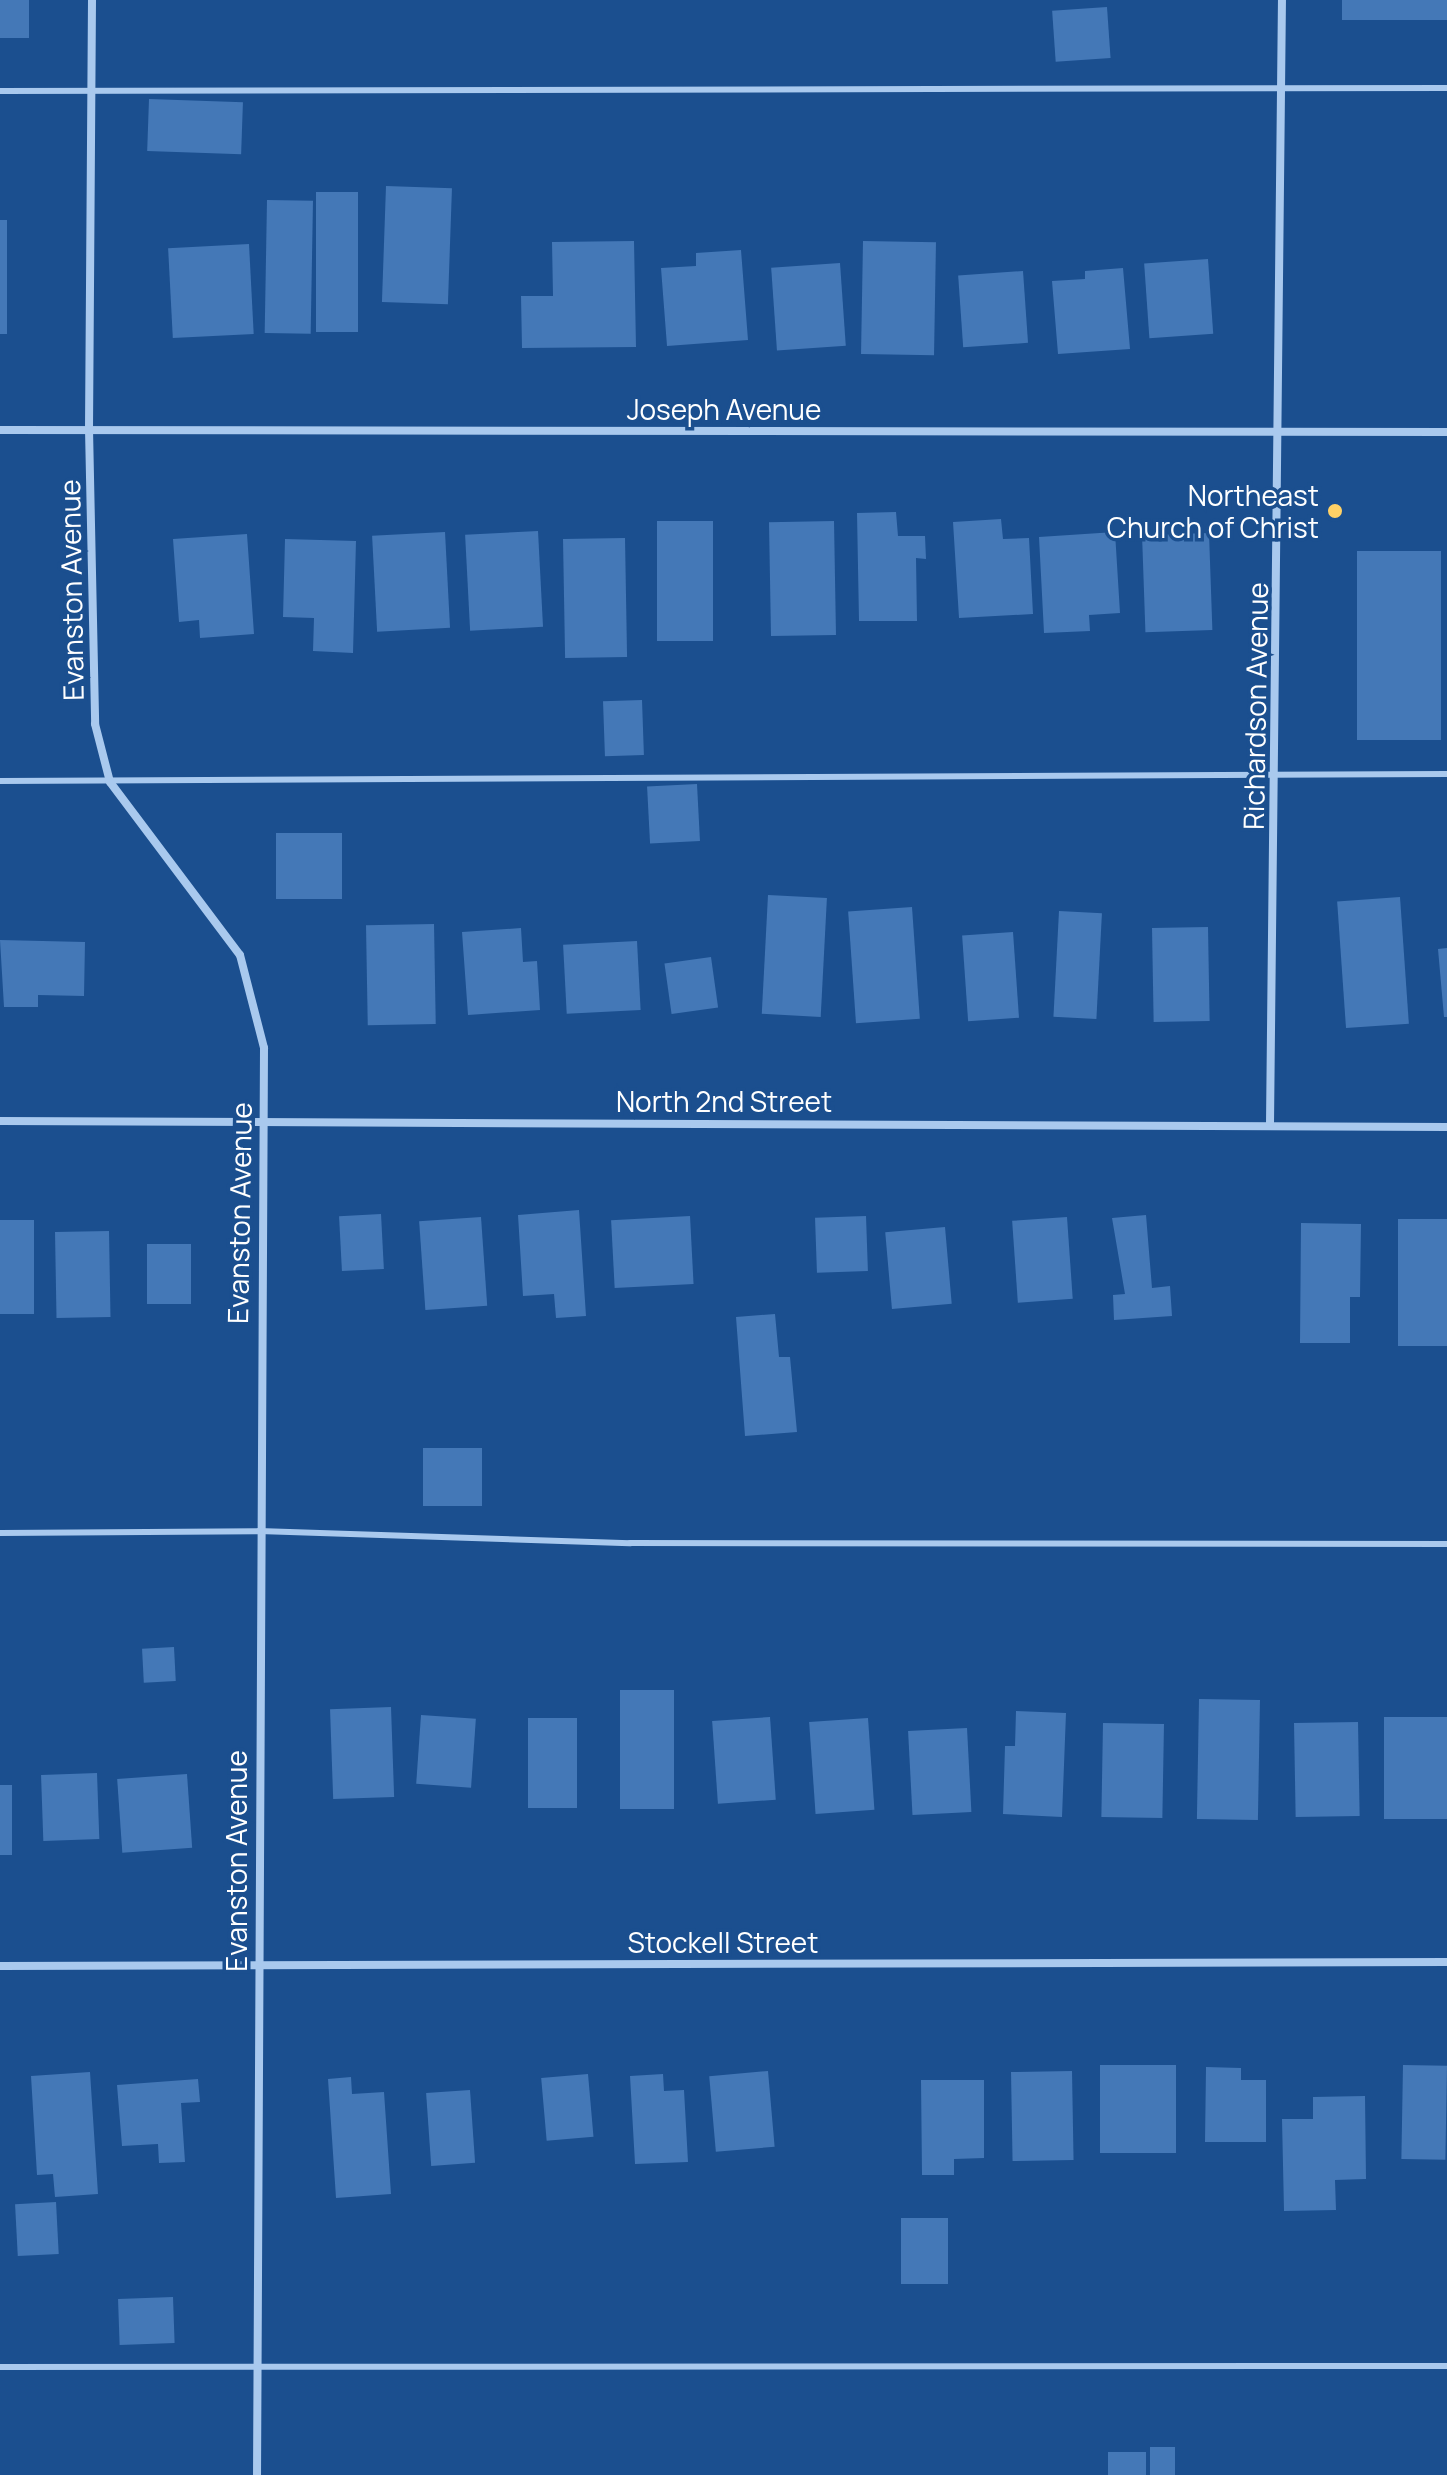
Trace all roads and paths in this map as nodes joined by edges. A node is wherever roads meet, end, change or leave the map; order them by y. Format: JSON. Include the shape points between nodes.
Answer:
{"nodes":[{"id":1,"x":92,"y":0,"type":"edge"},
{"id":2,"x":1282,"y":0,"type":"edge"},
{"id":3,"x":1447,"y":88,"type":"edge"},
{"id":4,"x":1282,"y":89,"type":"junction"},
{"id":5,"x":0,"y":91,"type":"edge"},
{"id":6,"x":91,"y":91,"type":"junction"},
{"id":7,"x":89,"y":429,"type":"junction"},
{"id":8,"x":0,"y":430,"type":"edge"},
{"id":9,"x":1281,"y":431,"type":"junction"},
{"id":10,"x":1447,"y":432,"type":"edge"},
{"id":11,"x":1276,"y":774,"type":"junction"},
{"id":12,"x":1447,"y":774,"type":"edge"},
{"id":13,"x":0,"y":781,"type":"edge"},
{"id":14,"x":110,"y":782,"type":"junction"},
{"id":15,"x":0,"y":1121,"type":"edge"},
{"id":16,"x":260,"y":1122,"type":"junction"},
{"id":17,"x":1270,"y":1124,"type":"junction"},
{"id":18,"x":1447,"y":1127,"type":"edge"},
{"id":19,"x":259,"y":1531,"type":"junction"},
{"id":20,"x":0,"y":1533,"type":"edge"},
{"id":21,"x":1447,"y":1544,"type":"edge"},
{"id":22,"x":1447,"y":1962,"type":"edge"},
{"id":23,"x":258,"y":1965,"type":"junction"},
{"id":24,"x":0,"y":1966,"type":"edge"},
{"id":25,"x":257,"y":2363,"type":"junction"},
{"id":26,"x":1447,"y":2366,"type":"edge"},
{"id":27,"x":0,"y":2367,"type":"edge"},
{"id":28,"x":257,"y":2475,"type":"edge"}],
"edges":[{"from":1,"to":6,"type":"street","name":"Evanston Avenue"},
{"from":2,"to":4,"type":"street","name":"Richardson Avenue"},
{"from":3,"to":4,"type":"lane"},
{"from":4,"to":6,"type":"lane"},
{"from":4,"to":9,"type":"street","name":"Richardson Avenue"},
{"from":5,"to":6,"type":"lane"},
{"from":6,"to":7,"type":"street","name":"Evanston Avenue"},
{"from":7,"to":8,"type":"street","name":"Joseph Avenue"},
{"from":7,"to":9,"type":"street","name":"Joseph Avenue"},
{"from":7,"to":14,"type":"street","name":"Evanston Avenue","via":[[95,724]]},
{"from":9,"to":10,"type":"street","name":"Joseph Avenue"},
{"from":9,"to":11,"type":"street","name":"Richardson Avenue"},
{"from":11,"to":12,"type":"lane"},
{"from":11,"to":14,"type":"lane"},
{"from":11,"to":17,"type":"street","name":"Richardson Avenue"},
{"from":13,"to":14,"type":"lane"},
{"from":14,"to":16,"type":"street","name":"Evanston Avenue","via":[[240,955],[264,1048]]},
{"from":15,"to":16,"type":"street","name":"North 2nd Street"},
{"from":16,"to":17,"type":"street","name":"North 2nd Street"},
{"from":16,"to":19,"type":"street","name":"Evanston Avenue"},
{"from":17,"to":18,"type":"street","name":"North 2nd Street"},
{"from":19,"to":20,"type":"lane"},
{"from":19,"to":21,"type":"lane","via":[[630,1543]]},
{"from":19,"to":23,"type":"street","name":"Evanston Avenue"},
{"from":22,"to":23,"type":"street","name":"Stockell Street"},
{"from":23,"to":24,"type":"street","name":"Stockell Street"},
{"from":23,"to":25,"type":"street","name":"Evanston Avenue"},
{"from":25,"to":26,"type":"lane"},
{"from":25,"to":27,"type":"lane"},
{"from":25,"to":28,"type":"street","name":"Evanston Avenue"}]}
